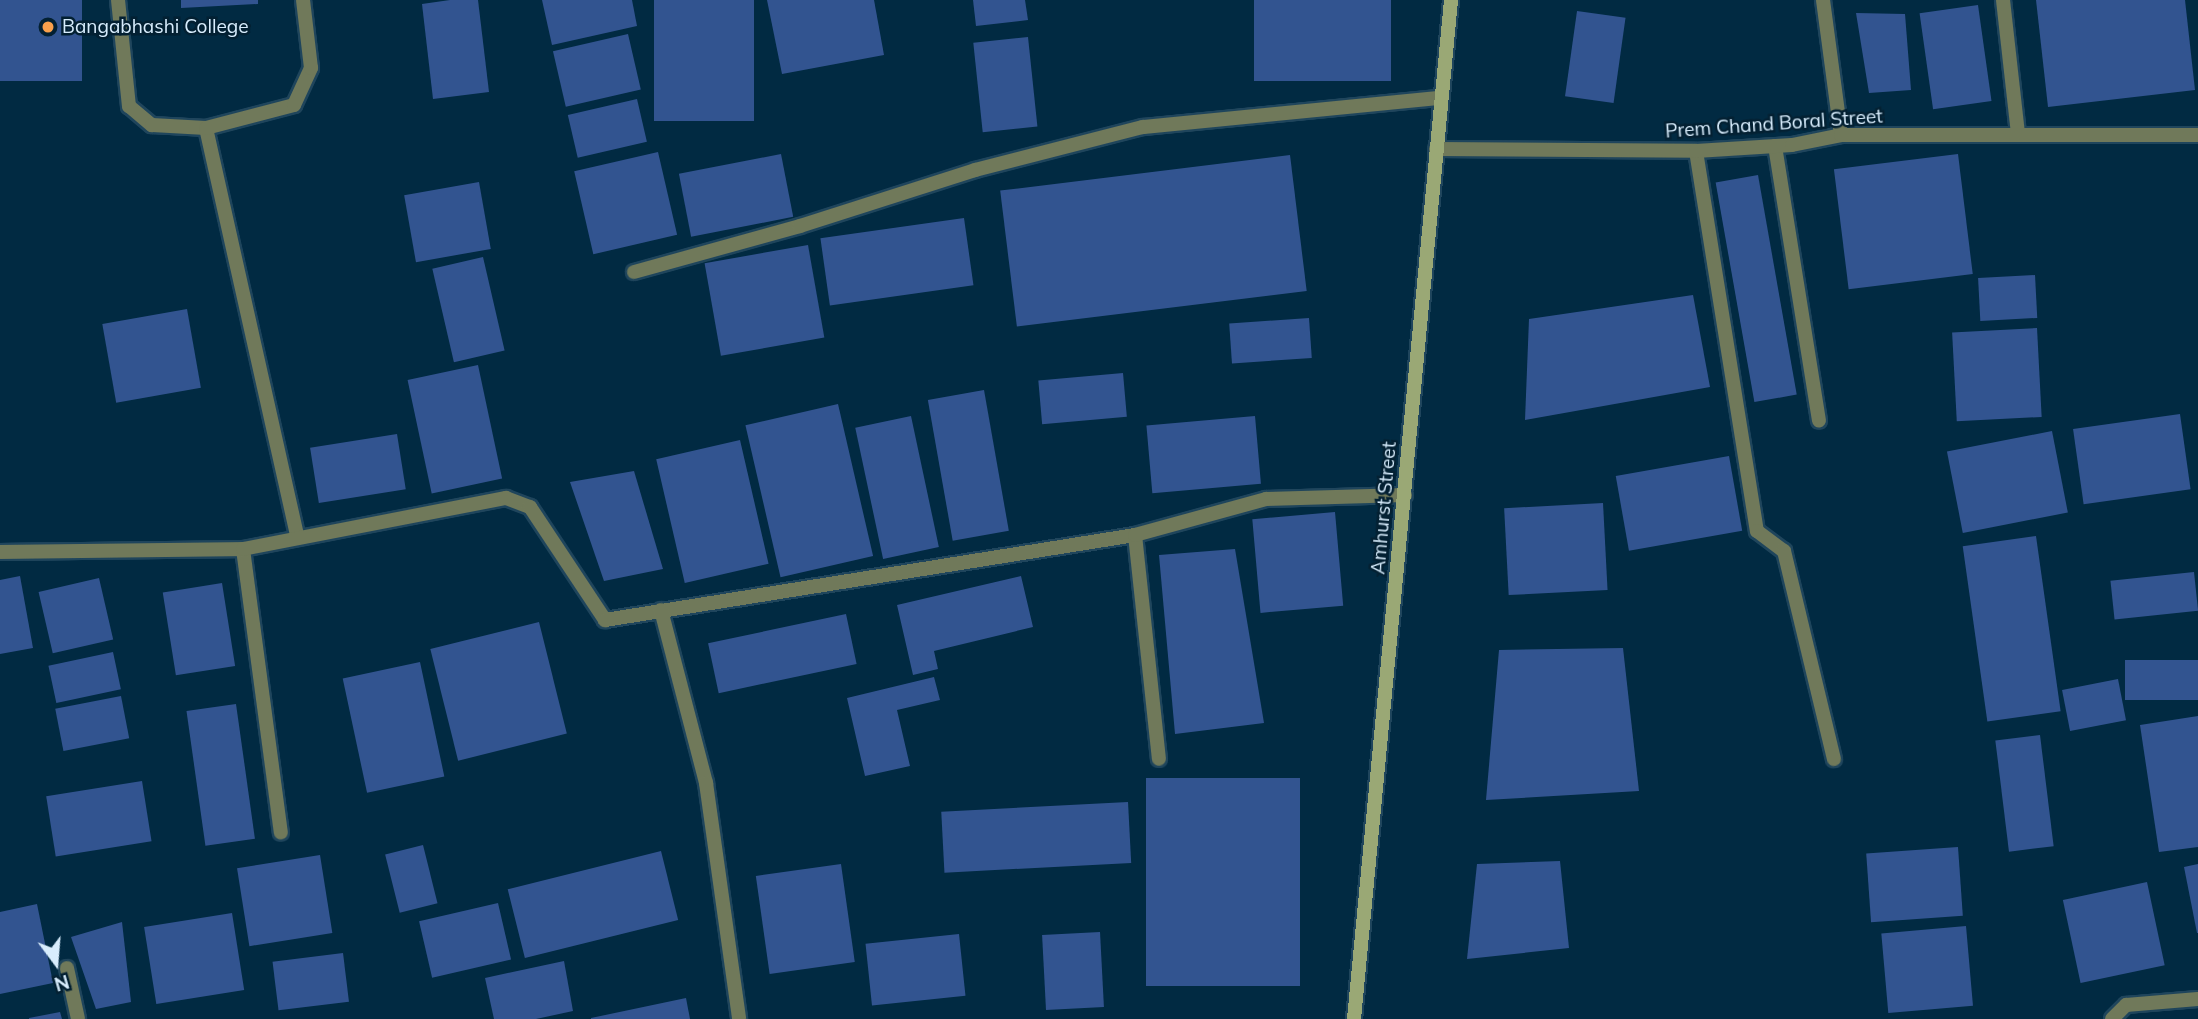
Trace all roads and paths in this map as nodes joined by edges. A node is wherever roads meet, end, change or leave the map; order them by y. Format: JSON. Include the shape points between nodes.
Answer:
{"nodes":[{"id":1,"x":118,"y":0,"type":"edge"},
{"id":2,"x":303,"y":0,"type":"edge"},
{"id":3,"x":1451,"y":0,"type":"edge"},
{"id":4,"x":1824,"y":0,"type":"edge"},
{"id":5,"x":2003,"y":0,"type":"edge"},
{"id":6,"x":1439,"y":98,"type":"junction"},
{"id":7,"x":206,"y":128,"type":"junction"},
{"id":8,"x":2018,"y":134,"type":"junction"},
{"id":9,"x":1842,"y":135,"type":"junction"},
{"id":10,"x":2198,"y":135,"type":"edge"},
{"id":11,"x":1775,"y":146,"type":"junction"},
{"id":12,"x":1436,"y":149,"type":"junction"},
{"id":13,"x":1696,"y":151,"type":"junction"},
{"id":14,"x":634,"y":272,"type":"dead end"},
{"id":15,"x":1819,"y":420,"type":"dead end"},
{"id":16,"x":1405,"y":495,"type":"junction"},
{"id":17,"x":1135,"y":535,"type":"junction"},
{"id":18,"x":298,"y":538,"type":"junction"},
{"id":19,"x":243,"y":549,"type":"junction"},
{"id":20,"x":0,"y":552,"type":"edge"},
{"id":21,"x":661,"y":610,"type":"junction"},
{"id":22,"x":1159,"y":759,"type":"dead end"},
{"id":23,"x":1835,"y":759,"type":"dead end"},
{"id":24,"x":281,"y":832,"type":"dead end"},
{"id":25,"x":67,"y":968,"type":"dead end"},
{"id":26,"x":2198,"y":999,"type":"edge"},
{"id":27,"x":78,"y":1019,"type":"edge"},
{"id":28,"x":739,"y":1019,"type":"edge"},
{"id":29,"x":1354,"y":1019,"type":"edge"},
{"id":30,"x":2112,"y":1019,"type":"edge"}],
"edges":[{"from":1,"to":7,"type":"street","via":[[129,106],[152,125]]},
{"from":2,"to":7,"type":"street","via":[[311,68],[294,105]]},
{"from":3,"to":6,"type":"main road","name":"Amhurst Street"},
{"from":4,"to":9,"type":"street"},
{"from":5,"to":8,"type":"street"},
{"from":6,"to":12,"type":"main road","name":"Amhurst Street"},
{"from":6,"to":14,"type":"street","via":[[1143,127],[975,170],[800,226]]},
{"from":7,"to":18,"type":"street"},
{"from":8,"to":9,"type":"street","name":"Prem Chand Boral Street"},
{"from":8,"to":10,"type":"street","name":"Prem Chand Boral Street"},
{"from":9,"to":11,"type":"street","name":"Prem Chand Boral Street"},
{"from":11,"to":13,"type":"street","name":"Prem Chand Boral Street"},
{"from":11,"to":15,"type":"street"},
{"from":12,"to":13,"type":"street","name":"Prem Chand Boral Street"},
{"from":12,"to":16,"type":"main road","name":"Amhurst Street"},
{"from":13,"to":23,"type":"street","via":[[1756,531],[1784,551]]},
{"from":16,"to":17,"type":"street","via":[[1266,499]]},
{"from":16,"to":29,"type":"main road","name":"Amhurst Street"},
{"from":17,"to":21,"type":"street"},
{"from":17,"to":22,"type":"street"},
{"from":18,"to":19,"type":"street"},
{"from":18,"to":21,"type":"street","via":[[506,498],[530,507],[605,620]]},
{"from":19,"to":20,"type":"street"},
{"from":19,"to":24,"type":"street"},
{"from":21,"to":28,"type":"street","via":[[706,783]]},
{"from":25,"to":27,"type":"street"},
{"from":26,"to":30,"type":"street","via":[[2126,1006]]}]}
